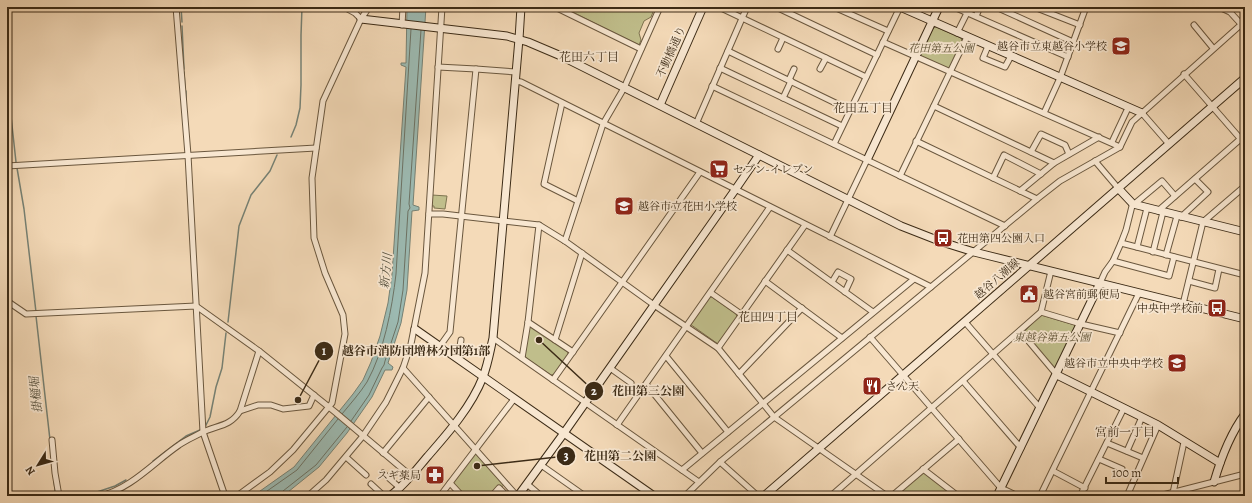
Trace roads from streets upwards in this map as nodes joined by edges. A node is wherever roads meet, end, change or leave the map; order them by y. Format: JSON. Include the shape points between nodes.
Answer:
{"nodes":[{"id":1,"x":176,"y":7,"type":"edge"},
{"id":2,"x":344,"y":7,"type":"edge"},
{"id":3,"x":368,"y":7,"type":"edge"},
{"id":4,"x":403,"y":7,"type":"edge"},
{"id":5,"x":442,"y":7,"type":"edge"},
{"id":6,"x":520,"y":7,"type":"edge"},
{"id":7,"x":555,"y":7,"type":"edge"},
{"id":8,"x":660,"y":7,"type":"edge"},
{"id":9,"x":703,"y":7,"type":"edge"},
{"id":10,"x":719,"y":7,"type":"edge"},
{"id":11,"x":747,"y":7,"type":"edge"},
{"id":12,"x":776,"y":7,"type":"edge"},
{"id":13,"x":834,"y":7,"type":"edge"},
{"id":14,"x":900,"y":7,"type":"edge"},
{"id":15,"x":939,"y":7,"type":"edge"},
{"id":16,"x":954,"y":7,"type":"edge"},
{"id":17,"x":980,"y":7,"type":"edge"},
{"id":18,"x":996,"y":7,"type":"edge"},
{"id":19,"x":1034,"y":7,"type":"edge"},
{"id":20,"x":1086,"y":7,"type":"edge"},
{"id":21,"x":1219,"y":7,"type":"edge"},
{"id":22,"x":565,"y":9,"type":"edge"},
{"id":23,"x":1231,"y":9,"type":"edge"},
{"id":24,"x":967,"y":13,"type":"junction"},
{"id":25,"x":976,"y":16,"type":"junction"},
{"id":26,"x":742,"y":18,"type":"junction"},
{"id":27,"x":361,"y":19,"type":"junction"},
{"id":28,"x":932,"y":22,"type":"junction"},
{"id":29,"x":1243,"y":22,"type":"edge"},
{"id":30,"x":402,"y":25,"type":"junction"},
{"id":31,"x":1080,"y":25,"type":"junction"},
{"id":32,"x":1194,"y":25,"type":"dead end"},
{"id":33,"x":440,"y":28,"type":"junction"},
{"id":34,"x":888,"y":31,"type":"junction"},
{"id":35,"x":957,"y":33,"type":"junction"},
{"id":36,"x":967,"y":37,"type":"junction"},
{"id":37,"x":783,"y":38,"type":"junction"},
{"id":38,"x":519,"y":39,"type":"junction"},
{"id":39,"x":883,"y":42,"type":"junction"},
{"id":40,"x":1073,"y":42,"type":"junction"},
{"id":41,"x":988,"y":46,"type":"junction"},
{"id":42,"x":1213,"y":48,"type":"junction"},
{"id":43,"x":641,"y":49,"type":"junction"},
{"id":44,"x":778,"y":49,"type":"dead end"},
{"id":45,"x":728,"y":51,"type":"junction"},
{"id":46,"x":877,"y":55,"type":"junction"},
{"id":47,"x":1011,"y":56,"type":"junction"},
{"id":48,"x":916,"y":57,"type":"junction"},
{"id":49,"x":1068,"y":57,"type":"junction"},
{"id":50,"x":826,"y":58,"type":"junction"},
{"id":51,"x":438,"y":67,"type":"junction"},
{"id":52,"x":720,"y":68,"type":"junction"},
{"id":53,"x":476,"y":69,"type":"junction"},
{"id":54,"x":794,"y":69,"type":"dead end"},
{"id":55,"x":820,"y":69,"type":"dead end"},
{"id":56,"x":516,"y":72,"type":"junction"},
{"id":57,"x":950,"y":72,"type":"junction"},
{"id":58,"x":1184,"y":74,"type":"junction"},
{"id":59,"x":866,"y":77,"type":"junction"},
{"id":60,"x":1060,"y":78,"type":"junction"},
{"id":61,"x":1245,"y":78,"type":"edge"},
{"id":62,"x":515,"y":81,"type":"junction"},
{"id":63,"x":790,"y":81,"type":"junction"},
{"id":64,"x":712,"y":86,"type":"junction"},
{"id":65,"x":624,"y":88,"type":"junction"},
{"id":66,"x":783,"y":98,"type":"junction"},
{"id":67,"x":562,"y":103,"type":"junction"},
{"id":68,"x":660,"y":105,"type":"junction"},
{"id":69,"x":934,"y":106,"type":"junction"},
{"id":70,"x":1212,"y":106,"type":"junction"},
{"id":71,"x":1128,"y":108,"type":"junction"},
{"id":72,"x":850,"y":110,"type":"junction"},
{"id":73,"x":1044,"y":113,"type":"junction"},
{"id":74,"x":1142,"y":113,"type":"junction"},
{"id":75,"x":603,"y":124,"type":"junction"},
{"id":76,"x":696,"y":124,"type":"junction"},
{"id":77,"x":842,"y":126,"type":"junction"},
{"id":78,"x":1099,"y":137,"type":"junction"},
{"id":79,"x":1243,"y":137,"type":"edge"},
{"id":80,"x":916,"y":141,"type":"junction"},
{"id":81,"x":1112,"y":142,"type":"junction"},
{"id":82,"x":834,"y":144,"type":"junction"},
{"id":83,"x":1169,"y":144,"type":"junction"},
{"id":84,"x":1245,"y":144,"type":"edge"},
{"id":85,"x":1120,"y":147,"type":"junction"},
{"id":86,"x":316,"y":148,"type":"junction"},
{"id":87,"x":1031,"y":152,"type":"junction"},
{"id":88,"x":1069,"y":154,"type":"junction"},
{"id":89,"x":188,"y":155,"type":"junction"},
{"id":90,"x":759,"y":155,"type":"junction"},
{"id":91,"x":867,"y":160,"type":"junction"},
{"id":92,"x":1095,"y":161,"type":"junction"},
{"id":93,"x":1054,"y":163,"type":"junction"},
{"id":94,"x":7,"y":166,"type":"edge"},
{"id":95,"x":700,"y":172,"type":"junction"},
{"id":96,"x":1041,"y":174,"type":"junction"},
{"id":97,"x":900,"y":176,"type":"junction"},
{"id":98,"x":993,"y":178,"type":"junction"},
{"id":99,"x":1195,"y":178,"type":"junction"},
{"id":100,"x":1245,"y":186,"type":"edge"},
{"id":101,"x":1118,"y":188,"type":"junction"},
{"id":102,"x":735,"y":190,"type":"junction"},
{"id":103,"x":1020,"y":191,"type":"junction"},
{"id":104,"x":1175,"y":196,"type":"junction"},
{"id":105,"x":848,"y":199,"type":"junction"},
{"id":106,"x":1037,"y":199,"type":"junction"},
{"id":107,"x":578,"y":201,"type":"junction"},
{"id":108,"x":1133,"y":204,"type":"junction"},
{"id":109,"x":770,"y":207,"type":"junction"},
{"id":110,"x":1147,"y":208,"type":"junction"},
{"id":111,"x":1160,"y":212,"type":"junction"},
{"id":112,"x":429,"y":214,"type":"junction"},
{"id":113,"x":1179,"y":216,"type":"junction"},
{"id":114,"x":462,"y":217,"type":"junction"},
{"id":115,"x":503,"y":221,"type":"junction"},
{"id":116,"x":1203,"y":222,"type":"junction"},
{"id":117,"x":539,"y":225,"type":"junction"},
{"id":118,"x":805,"y":225,"type":"junction"},
{"id":119,"x":1005,"y":226,"type":"junction"},
{"id":120,"x":1245,"y":232,"type":"edge"},
{"id":121,"x":830,"y":237,"type":"junction"},
{"id":122,"x":565,"y":241,"type":"junction"},
{"id":123,"x":1121,"y":243,"type":"junction"},
{"id":124,"x":1137,"y":248,"type":"junction"},
{"id":125,"x":787,"y":250,"type":"junction"},
{"id":126,"x":974,"y":252,"type":"junction"},
{"id":127,"x":1153,"y":252,"type":"junction"},
{"id":128,"x":582,"y":253,"type":"junction"},
{"id":129,"x":1166,"y":255,"type":"junction"},
{"id":130,"x":1174,"y":257,"type":"junction"},
{"id":131,"x":1113,"y":262,"type":"junction"},
{"id":132,"x":1194,"y":262,"type":"junction"},
{"id":133,"x":1029,"y":265,"type":"junction"},
{"id":134,"x":1219,"y":269,"type":"junction"},
{"id":135,"x":1051,"y":271,"type":"junction"},
{"id":136,"x":1245,"y":275,"type":"edge"},
{"id":137,"x":914,"y":279,"type":"junction"},
{"id":138,"x":765,"y":281,"type":"junction"},
{"id":139,"x":1189,"y":281,"type":"junction"},
{"id":140,"x":622,"y":282,"type":"junction"},
{"id":141,"x":832,"y":282,"type":"junction"},
{"id":142,"x":1100,"y":283,"type":"junction"},
{"id":143,"x":931,"y":287,"type":"junction"},
{"id":144,"x":845,"y":292,"type":"junction"},
{"id":145,"x":711,"y":293,"type":"junction"},
{"id":146,"x":1140,"y":293,"type":"junction"},
{"id":147,"x":7,"y":302,"type":"edge"},
{"id":148,"x":1183,"y":304,"type":"junction"},
{"id":149,"x":654,"y":305,"type":"junction"},
{"id":150,"x":196,"y":306,"type":"junction"},
{"id":151,"x":802,"y":308,"type":"junction"},
{"id":152,"x":873,"y":312,"type":"junction"},
{"id":153,"x":1041,"y":312,"type":"junction"},
{"id":154,"x":741,"y":314,"type":"junction"},
{"id":155,"x":1245,"y":319,"type":"edge"},
{"id":156,"x":528,"y":322,"type":"junction"},
{"id":157,"x":965,"y":322,"type":"junction"},
{"id":158,"x":1081,"y":324,"type":"junction"},
{"id":159,"x":686,"y":327,"type":"junction"},
{"id":160,"x":415,"y":329,"type":"junction"},
{"id":161,"x":1020,"y":331,"type":"junction"},
{"id":162,"x":1120,"y":333,"type":"junction"},
{"id":163,"x":870,"y":337,"type":"junction"},
{"id":164,"x":493,"y":338,"type":"junction"},
{"id":165,"x":842,"y":338,"type":"junction"},
{"id":166,"x":461,"y":340,"type":"dead end"},
{"id":167,"x":555,"y":340,"type":"junction"},
{"id":168,"x":440,"y":346,"type":"junction"},
{"id":169,"x":718,"y":348,"type":"junction"},
{"id":170,"x":259,"y":351,"type":"junction"},
{"id":171,"x":573,"y":352,"type":"junction"},
{"id":172,"x":993,"y":354,"type":"junction"},
{"id":173,"x":666,"y":356,"type":"junction"},
{"id":174,"x":522,"y":358,"type":"junction"},
{"id":175,"x":458,"y":359,"type":"junction"},
{"id":176,"x":403,"y":368,"type":"junction"},
{"id":177,"x":610,"y":368,"type":"junction"},
{"id":178,"x":739,"y":374,"type":"junction"},
{"id":179,"x":903,"y":375,"type":"junction"},
{"id":180,"x":1057,"y":375,"type":"junction"},
{"id":181,"x":483,"y":376,"type":"junction"},
{"id":182,"x":553,"y":380,"type":"junction"},
{"id":183,"x":963,"y":380,"type":"junction"},
{"id":184,"x":631,"y":383,"type":"dead end"},
{"id":185,"x":646,"y":384,"type":"junction"},
{"id":186,"x":1091,"y":392,"type":"junction"},
{"id":187,"x":314,"y":395,"type":"junction"},
{"id":188,"x":429,"y":397,"type":"junction"},
{"id":189,"x":514,"y":398,"type":"junction"},
{"id":190,"x":586,"y":403,"type":"junction"},
{"id":191,"x":762,"y":403,"type":"junction"},
{"id":192,"x":329,"y":407,"type":"junction"},
{"id":193,"x":932,"y":408,"type":"junction"},
{"id":194,"x":1040,"y":408,"type":"junction"},
{"id":195,"x":1124,"y":408,"type":"junction"},
{"id":196,"x":240,"y":411,"type":"junction"},
{"id":197,"x":1245,"y":414,"type":"edge"},
{"id":198,"x":774,"y":417,"type":"junction"},
{"id":199,"x":1142,"y":417,"type":"junction"},
{"id":200,"x":454,"y":425,"type":"junction"},
{"id":201,"x":617,"y":425,"type":"junction"},
{"id":202,"x":1158,"y":425,"type":"junction"},
{"id":203,"x":203,"y":432,"type":"junction"},
{"id":204,"x":728,"y":432,"type":"junction"},
{"id":205,"x":564,"y":433,"type":"junction"},
{"id":206,"x":363,"y":436,"type":"junction"},
{"id":207,"x":959,"y":439,"type":"junction"},
{"id":208,"x":52,"y":440,"type":"dead end"},
{"id":209,"x":1184,"y":442,"type":"junction"},
{"id":210,"x":1107,"y":443,"type":"junction"},
{"id":211,"x":819,"y":448,"type":"junction"},
{"id":212,"x":1021,"y":448,"type":"junction"},
{"id":213,"x":476,"y":449,"type":"junction"},
{"id":214,"x":1127,"y":451,"type":"junction"},
{"id":215,"x":383,"y":453,"type":"junction"},
{"id":216,"x":702,"y":453,"type":"junction"},
{"id":217,"x":346,"y":457,"type":"junction"},
{"id":218,"x":1099,"y":458,"type":"junction"},
{"id":219,"x":1143,"y":458,"type":"junction"},
{"id":220,"x":720,"y":462,"type":"junction"},
{"id":221,"x":1220,"y":463,"type":"junction"},
{"id":222,"x":541,"y":465,"type":"junction"},
{"id":223,"x":1245,"y":468,"type":"edge"},
{"id":224,"x":923,"y":469,"type":"junction"},
{"id":225,"x":1122,"y":469,"type":"dead end"},
{"id":226,"x":682,"y":470,"type":"junction"},
{"id":227,"x":1053,"y":471,"type":"junction"},
{"id":228,"x":383,"y":473,"type":"dead end"},
{"id":229,"x":856,"y":474,"type":"junction"},
{"id":230,"x":1243,"y":474,"type":"edge"},
{"id":231,"x":366,"y":475,"type":"dead end"},
{"id":232,"x":411,"y":476,"type":"junction"},
{"id":233,"x":699,"y":482,"type":"junction"},
{"id":234,"x":1214,"y":482,"type":"junction"},
{"id":235,"x":450,"y":483,"type":"junction"},
{"id":236,"x":371,"y":484,"type":"dead end"},
{"id":237,"x":527,"y":484,"type":"junction"},
{"id":238,"x":400,"y":488,"type":"junction"},
{"id":239,"x":1002,"y":488,"type":"junction"},
{"id":240,"x":1084,"y":488,"type":"junction"},
{"id":241,"x":1172,"y":493,"type":"junction"},
{"id":242,"x":393,"y":495,"type":"edge"},
{"id":243,"x":59,"y":496,"type":"edge"},
{"id":244,"x":100,"y":496,"type":"edge"},
{"id":245,"x":225,"y":496,"type":"edge"},
{"id":246,"x":237,"y":496,"type":"edge"},
{"id":247,"x":308,"y":496,"type":"edge"},
{"id":248,"x":384,"y":496,"type":"edge"},
{"id":249,"x":440,"y":496,"type":"edge"},
{"id":250,"x":462,"y":496,"type":"edge"},
{"id":251,"x":492,"y":496,"type":"edge"},
{"id":252,"x":507,"y":496,"type":"edge"},
{"id":253,"x":518,"y":496,"type":"edge"},
{"id":254,"x":541,"y":496,"type":"edge"},
{"id":255,"x":585,"y":496,"type":"edge"},
{"id":256,"x":654,"y":496,"type":"edge"},
{"id":257,"x":685,"y":496,"type":"edge"},
{"id":258,"x":758,"y":496,"type":"edge"},
{"id":259,"x":764,"y":496,"type":"edge"},
{"id":260,"x":831,"y":496,"type":"edge"},
{"id":261,"x":887,"y":496,"type":"edge"},
{"id":262,"x":892,"y":496,"type":"edge"},
{"id":263,"x":958,"y":496,"type":"edge"},
{"id":264,"x":997,"y":496,"type":"edge"},
{"id":265,"x":1018,"y":496,"type":"edge"},
{"id":266,"x":1040,"y":496,"type":"edge"},
{"id":267,"x":1080,"y":496,"type":"edge"},
{"id":268,"x":1127,"y":496,"type":"edge"},
{"id":269,"x":1159,"y":496,"type":"edge"}],
"edges":[{"from":1,"to":89,"type":"street"},
{"from":2,"to":27,"type":"street"},
{"from":3,"to":27,"type":"street"},
{"from":4,"to":30,"type":"street"},
{"from":5,"to":33,"type":"street"},
{"from":6,"to":38,"type":"street"},
{"from":7,"to":22,"type":"street"},
{"from":8,"to":43,"type":"street"},
{"from":9,"to":68,"type":"street","name":"不動橋通り"},
{"from":10,"to":26,"type":"street"},
{"from":11,"to":26,"type":"street"},
{"from":12,"to":46,"type":"street"},
{"from":13,"to":34,"type":"street"},
{"from":14,"to":28,"type":"street"},
{"from":14,"to":34,"type":"street"},
{"from":15,"to":28,"type":"street"},
{"from":16,"to":24,"type":"street"},
{"from":17,"to":25,"type":"street"},
{"from":18,"to":40,"type":"street"},
{"from":19,"to":31,"type":"street"},
{"from":20,"to":31,"type":"street"},
{"from":21,"to":23,"type":"street"},
{"from":22,"to":43,"type":"street"},
{"from":23,"to":29,"type":"street"},
{"from":24,"to":25,"type":"street"},
{"from":24,"to":35,"type":"street"},
{"from":25,"to":49,"type":"street"},
{"from":26,"to":37,"type":"street"},
{"from":26,"to":45,"type":"street"},
{"from":27,"to":30,"type":"street"},
{"from":27,"to":86,"type":"street","via":[[323,101]]},
{"from":28,"to":35,"type":"street"},
{"from":28,"to":48,"type":"street"},
{"from":29,"to":42,"type":"street"},
{"from":30,"to":33,"type":"street"},
{"from":31,"to":40,"type":"street"},
{"from":32,"to":42,"type":"street"},
{"from":33,"to":38,"type":"street","via":[[491,33]]},
{"from":33,"to":51,"type":"street"},
{"from":34,"to":39,"type":"street"},
{"from":35,"to":36,"type":"street"},
{"from":36,"to":41,"type":"street"},
{"from":36,"to":57,"type":"street"},
{"from":37,"to":44,"type":"street"},
{"from":37,"to":50,"type":"street"},
{"from":38,"to":56,"type":"street"},
{"from":38,"to":65,"type":"street","via":[[542,47]]},
{"from":39,"to":46,"type":"street"},
{"from":39,"to":48,"type":"street"},
{"from":40,"to":49,"type":"street"},
{"from":41,"to":47,"type":"street"},
{"from":41,"to":47,"type":"street","via":[[984,58],[1006,67]]},
{"from":42,"to":58,"type":"street"},
{"from":43,"to":65,"type":"street"},
{"from":45,"to":52,"type":"street"},
{"from":45,"to":63,"type":"street"},
{"from":46,"to":59,"type":"street"},
{"from":47,"to":60,"type":"street"},
{"from":48,"to":57,"type":"street"},
{"from":48,"to":91,"type":"street"},
{"from":49,"to":60,"type":"street"},
{"from":50,"to":55,"type":"street"},
{"from":50,"to":59,"type":"street"},
{"from":51,"to":53,"type":"street"},
{"from":51,"to":112,"type":"street"},
{"from":52,"to":64,"type":"street"},
{"from":52,"to":66,"type":"street"},
{"from":53,"to":56,"type":"street"},
{"from":53,"to":114,"type":"street"},
{"from":54,"to":63,"type":"street"},
{"from":56,"to":62,"type":"street"},
{"from":57,"to":69,"type":"street"},
{"from":57,"to":73,"type":"street"},
{"from":58,"to":70,"type":"street"},
{"from":58,"to":74,"type":"street"},
{"from":59,"to":72,"type":"street"},
{"from":60,"to":71,"type":"street"},
{"from":60,"to":73,"type":"street"},
{"from":61,"to":70,"type":"street","name":"越谷八潮線"},
{"from":62,"to":67,"type":"street"},
{"from":62,"to":115,"type":"street"},
{"from":63,"to":66,"type":"street"},
{"from":63,"to":72,"type":"street"},
{"from":64,"to":76,"type":"street"},
{"from":64,"to":82,"type":"street"},
{"from":65,"to":68,"type":"street"},
{"from":65,"to":75,"type":"street"},
{"from":66,"to":77,"type":"street"},
{"from":67,"to":75,"type":"street"},
{"from":67,"to":107,"type":"street","via":[[544,184]]},
{"from":68,"to":76,"type":"street"},
{"from":69,"to":80,"type":"street"},
{"from":69,"to":87,"type":"street"},
{"from":70,"to":79,"type":"street"},
{"from":70,"to":83,"type":"street","name":"越谷八潮線"},
{"from":71,"to":74,"type":"street"},
{"from":71,"to":81,"type":"street"},
{"from":72,"to":77,"type":"street"},
{"from":73,"to":78,"type":"street"},
{"from":74,"to":83,"type":"street"},
{"from":74,"to":85,"type":"street","via":[[1132,122]]},
{"from":75,"to":95,"type":"street"},
{"from":75,"to":107,"type":"street"},
{"from":76,"to":90,"type":"street"},
{"from":77,"to":82,"type":"street"},
{"from":78,"to":81,"type":"street"},
{"from":78,"to":88,"type":"street"},
{"from":79,"to":84,"type":"street"},
{"from":79,"to":99,"type":"street"},
{"from":80,"to":97,"type":"street"},
{"from":80,"to":98,"type":"street"},
{"from":81,"to":85,"type":"street"},
{"from":82,"to":91,"type":"street"},
{"from":83,"to":101,"type":"street","name":"越谷八潮線"},
{"from":85,"to":92,"type":"street"},
{"from":86,"to":89,"type":"street"},
{"from":86,"to":192,"type":"street","via":[[312,178],[314,238],[345,324],[332,403]]},
{"from":87,"to":88,"type":"street","via":[[1041,134],[1065,145]]},
{"from":87,"to":93,"type":"street"},
{"from":88,"to":93,"type":"street"},
{"from":89,"to":94,"type":"street"},
{"from":89,"to":150,"type":"street"},
{"from":90,"to":102,"type":"street"},
{"from":90,"to":105,"type":"street"},
{"from":91,"to":97,"type":"street"},
{"from":91,"to":105,"type":"street"},
{"from":92,"to":101,"type":"street"},
{"from":92,"to":106,"type":"street","via":[[1060,181]]},
{"from":93,"to":96,"type":"street"},
{"from":95,"to":102,"type":"street"},
{"from":95,"to":140,"type":"street"},
{"from":96,"to":98,"type":"street","via":[[1004,155]]},
{"from":96,"to":103,"type":"street"},
{"from":97,"to":119,"type":"street"},
{"from":98,"to":103,"type":"street"},
{"from":99,"to":104,"type":"street"},
{"from":99,"to":113,"type":"street","via":[[1208,192]]},
{"from":100,"to":116,"type":"street"},
{"from":101,"to":108,"type":"street"},
{"from":101,"to":133,"type":"street","name":"越谷八潮線"},
{"from":102,"to":109,"type":"street"},
{"from":102,"to":149,"type":"street"},
{"from":103,"to":106,"type":"street"},
{"from":104,"to":108,"type":"street","via":[[1162,181]]},
{"from":104,"to":111,"type":"street"},
{"from":105,"to":121,"type":"street"},
{"from":105,"to":126,"type":"street","via":[[901,226]]},
{"from":106,"to":119,"type":"street"},
{"from":107,"to":122,"type":"street"},
{"from":108,"to":110,"type":"street"},
{"from":108,"to":123,"type":"street"},
{"from":109,"to":118,"type":"street"},
{"from":109,"to":145,"type":"street"},
{"from":110,"to":111,"type":"street"},
{"from":110,"to":124,"type":"street"},
{"from":111,"to":113,"type":"street"},
{"from":111,"to":127,"type":"street"},
{"from":112,"to":114,"type":"street"},
{"from":112,"to":160,"type":"street","via":[[425,273]]},
{"from":113,"to":116,"type":"street"},
{"from":113,"to":129,"type":"street"},
{"from":114,"to":115,"type":"street"},
{"from":114,"to":168,"type":"street","via":[[450,332]]},
{"from":115,"to":117,"type":"street"},
{"from":115,"to":164,"type":"street"},
{"from":116,"to":120,"type":"street"},
{"from":116,"to":132,"type":"street"},
{"from":117,"to":122,"type":"street"},
{"from":117,"to":156,"type":"street"},
{"from":118,"to":121,"type":"street"},
{"from":118,"to":125,"type":"street"},
{"from":119,"to":126,"type":"street"},
{"from":121,"to":137,"type":"street"},
{"from":122,"to":128,"type":"street"},
{"from":123,"to":124,"type":"street"},
{"from":123,"to":131,"type":"street"},
{"from":124,"to":127,"type":"street"},
{"from":125,"to":138,"type":"street"},
{"from":125,"to":141,"type":"street"},
{"from":126,"to":133,"type":"street"},
{"from":126,"to":143,"type":"street"},
{"from":127,"to":129,"type":"street"},
{"from":128,"to":140,"type":"street"},
{"from":128,"to":167,"type":"street"},
{"from":129,"to":130,"type":"street"},
{"from":130,"to":131,"type":"street","via":[[1169,276]]},
{"from":130,"to":132,"type":"street"},
{"from":131,"to":142,"type":"street"},
{"from":132,"to":134,"type":"street"},
{"from":132,"to":139,"type":"street"},
{"from":133,"to":135,"type":"street"},
{"from":133,"to":157,"type":"street","name":"越谷八潮線"},
{"from":134,"to":136,"type":"street"},
{"from":134,"to":139,"type":"street","via":[[1215,288]]},
{"from":135,"to":142,"type":"street"},
{"from":135,"to":153,"type":"street"},
{"from":137,"to":143,"type":"street"},
{"from":137,"to":152,"type":"street"},
{"from":138,"to":151,"type":"street"},
{"from":138,"to":154,"type":"street"},
{"from":139,"to":148,"type":"street"},
{"from":140,"to":149,"type":"street"},
{"from":140,"to":171,"type":"street"},
{"from":141,"to":144,"type":"street"},
{"from":141,"to":144,"type":"street","via":[[838,272],[852,279]]},
{"from":142,"to":146,"type":"street"},
{"from":142,"to":158,"type":"street"},
{"from":143,"to":163,"type":"street"},
{"from":144,"to":152,"type":"street"},
{"from":145,"to":154,"type":"street"},
{"from":145,"to":159,"type":"street"},
{"from":146,"to":148,"type":"street"},
{"from":146,"to":162,"type":"street"},
{"from":147,"to":150,"type":"street","via":[[26,314]]},
{"from":148,"to":155,"type":"street"},
{"from":149,"to":159,"type":"street"},
{"from":149,"to":177,"type":"street"},
{"from":150,"to":170,"type":"street"},
{"from":150,"to":203,"type":"street"},
{"from":151,"to":165,"type":"street"},
{"from":151,"to":178,"type":"street"},
{"from":152,"to":165,"type":"street"},
{"from":153,"to":158,"type":"street"},
{"from":153,"to":161,"type":"street"},
{"from":154,"to":169,"type":"street"},
{"from":156,"to":167,"type":"street"},
{"from":156,"to":174,"type":"street"},
{"from":157,"to":172,"type":"street"},
{"from":157,"to":179,"type":"street","name":"越谷八潮線"},
{"from":158,"to":162,"type":"street"},
{"from":158,"to":180,"type":"street"},
{"from":159,"to":169,"type":"street"},
{"from":159,"to":173,"type":"street"},
{"from":160,"to":168,"type":"street"},
{"from":160,"to":176,"type":"street"},
{"from":161,"to":172,"type":"street"},
{"from":161,"to":180,"type":"street"},
{"from":162,"to":186,"type":"street"},
{"from":163,"to":179,"type":"street"},
{"from":163,"to":198,"type":"street"},
{"from":164,"to":174,"type":"street"},
{"from":164,"to":181,"type":"street"},
{"from":165,"to":191,"type":"street"},
{"from":166,"to":175,"type":"street"},
{"from":167,"to":171,"type":"street"},
{"from":168,"to":175,"type":"street"},
{"from":169,"to":178,"type":"street"},
{"from":170,"to":187,"type":"street"},
{"from":170,"to":196,"type":"street"},
{"from":171,"to":182,"type":"street"},
{"from":172,"to":183,"type":"street"},
{"from":172,"to":194,"type":"street"},
{"from":173,"to":185,"type":"street"},
{"from":173,"to":204,"type":"street"},
{"from":174,"to":182,"type":"street"},
{"from":175,"to":181,"type":"street"},
{"from":176,"to":188,"type":"street"},
{"from":176,"to":206,"type":"street","via":[[386,402]]},
{"from":177,"to":184,"type":"street"},
{"from":177,"to":190,"type":"street"},
{"from":178,"to":191,"type":"street"},
{"from":179,"to":193,"type":"street"},
{"from":179,"to":211,"type":"street","name":"越谷八潮線"},
{"from":180,"to":186,"type":"street"},
{"from":180,"to":194,"type":"street"},
{"from":181,"to":189,"type":"street"},
{"from":181,"to":200,"type":"street"},
{"from":182,"to":190,"type":"street"},
{"from":183,"to":193,"type":"street"},
{"from":183,"to":212,"type":"street"},
{"from":185,"to":201,"type":"street"},
{"from":185,"to":216,"type":"street"},
{"from":186,"to":195,"type":"street"},
{"from":186,"to":227,"type":"street"},
{"from":187,"to":192,"type":"street"},
{"from":187,"to":196,"type":"street","via":[[309,406],[283,409],[271,405],[258,405]]},
{"from":188,"to":200,"type":"street"},
{"from":188,"to":215,"type":"street"},
{"from":189,"to":205,"type":"street"},
{"from":189,"to":213,"type":"street"},
{"from":190,"to":201,"type":"street"},
{"from":190,"to":205,"type":"street"},
{"from":191,"to":198,"type":"street"},
{"from":191,"to":204,"type":"street"},
{"from":192,"to":206,"type":"street"},
{"from":192,"to":246,"type":"street","via":[[270,472]]},
{"from":193,"to":207,"type":"street"},
{"from":193,"to":229,"type":"street"},
{"from":194,"to":212,"type":"street"},
{"from":195,"to":199,"type":"street"},
{"from":195,"to":210,"type":"street"},
{"from":196,"to":203,"type":"street","via":[[231,422]]},
{"from":197,"to":221,"type":"street"},
{"from":198,"to":211,"type":"street"},
{"from":198,"to":220,"type":"street"},
{"from":199,"to":202,"type":"street"},
{"from":199,"to":214,"type":"street"},
{"from":200,"to":213,"type":"street"},
{"from":200,"to":232,"type":"street"},
{"from":201,"to":226,"type":"street"},
{"from":202,"to":209,"type":"street"},
{"from":202,"to":219,"type":"street"},
{"from":203,"to":244,"type":"street","via":[[180,444],[130,482]]},
{"from":203,"to":245,"type":"street"},
{"from":204,"to":216,"type":"street"},
{"from":205,"to":222,"type":"street"},
{"from":205,"to":256,"type":"street"},
{"from":206,"to":215,"type":"street"},
{"from":206,"to":217,"type":"street"},
{"from":207,"to":224,"type":"street"},
{"from":207,"to":239,"type":"street"},
{"from":208,"to":243,"type":"street"},
{"from":209,"to":221,"type":"street"},
{"from":209,"to":241,"type":"street"},
{"from":210,"to":214,"type":"street"},
{"from":210,"to":218,"type":"street"},
{"from":211,"to":229,"type":"street"},
{"from":211,"to":259,"type":"street","name":"越谷八潮線"},
{"from":212,"to":239,"type":"street"},
{"from":213,"to":235,"type":"street"},
{"from":213,"to":253,"type":"street"},
{"from":214,"to":219,"type":"street"},
{"from":215,"to":232,"type":"street"},
{"from":216,"to":226,"type":"street"},
{"from":217,"to":231,"type":"street"},
{"from":217,"to":247,"type":"street"},
{"from":218,"to":225,"type":"street"},
{"from":218,"to":240,"type":"street"},
{"from":219,"to":268,"type":"street"},
{"from":220,"to":233,"type":"street"},
{"from":220,"to":258,"type":"street"},
{"from":221,"to":234,"type":"street"},
{"from":222,"to":237,"type":"street"},
{"from":222,"to":255,"type":"street"},
{"from":223,"to":230,"type":"street"},
{"from":224,"to":262,"type":"street"},
{"from":224,"to":263,"type":"street"},
{"from":226,"to":233,"type":"street"},
{"from":227,"to":240,"type":"street"},
{"from":227,"to":266,"type":"street"},
{"from":228,"to":238,"type":"street"},
{"from":229,"to":260,"type":"street"},
{"from":229,"to":261,"type":"street"},
{"from":230,"to":234,"type":"street"},
{"from":232,"to":238,"type":"street"},
{"from":233,"to":257,"type":"street"},
{"from":234,"to":241,"type":"street"},
{"from":235,"to":249,"type":"street"},
{"from":235,"to":250,"type":"street"},
{"from":236,"to":248,"type":"street"},
{"from":237,"to":253,"type":"street"},
{"from":237,"to":254,"type":"street"},
{"from":238,"to":242,"type":"street"},
{"from":239,"to":264,"type":"street"},
{"from":239,"to":265,"type":"street"},
{"from":240,"to":267,"type":"street"},
{"from":241,"to":269,"type":"street"},
{"from":251,"to":252,"type":"street","via":[[499,488]]}]}
